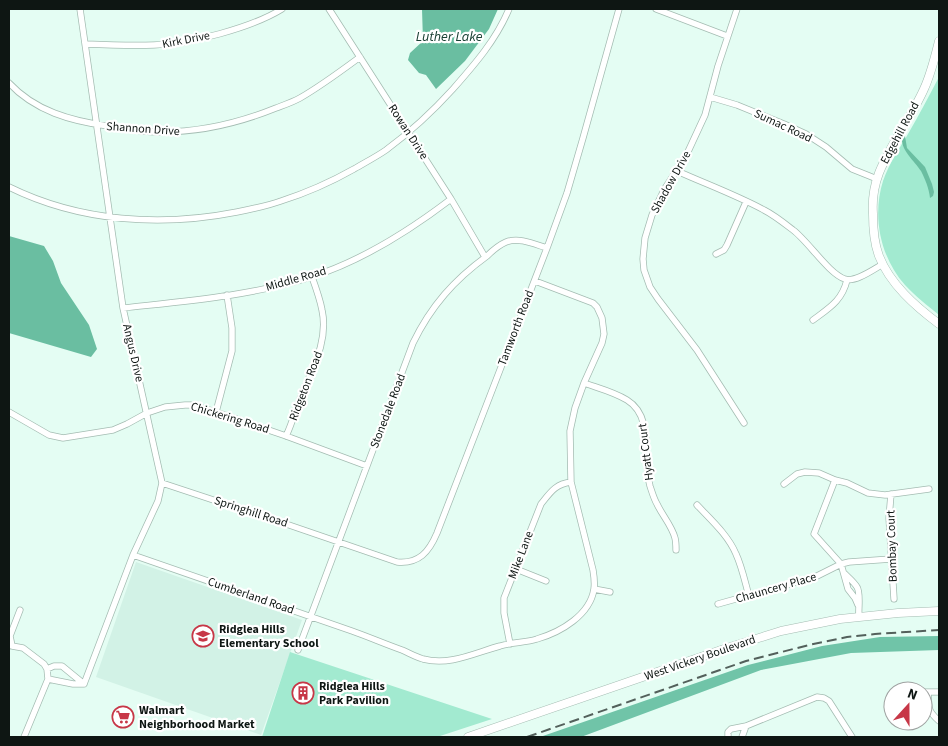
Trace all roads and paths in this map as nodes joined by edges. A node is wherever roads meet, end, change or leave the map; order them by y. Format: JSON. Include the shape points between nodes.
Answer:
{"nodes":[{"id":1,"x":80,"y":9,"type":"edge"},
{"id":2,"x":282,"y":9,"type":"edge"},
{"id":3,"x":329,"y":9,"type":"edge"},
{"id":4,"x":509,"y":9,"type":"edge"},
{"id":5,"x":619,"y":9,"type":"edge"},
{"id":6,"x":656,"y":9,"type":"edge"},
{"id":7,"x":737,"y":9,"type":"edge"},
{"id":8,"x":727,"y":36,"type":"junction"},
{"id":9,"x":939,"y":41,"type":"edge"},
{"id":10,"x":85,"y":44,"type":"junction"},
{"id":11,"x":360,"y":57,"type":"junction"},
{"id":12,"x":9,"y":83,"type":"edge"},
{"id":13,"x":710,"y":97,"type":"junction"},
{"id":14,"x":96,"y":125,"type":"junction"},
{"id":15,"x":408,"y":132,"type":"junction"},
{"id":16,"x":677,"y":170,"type":"junction"},
{"id":17,"x":877,"y":179,"type":"junction"},
{"id":18,"x":9,"y":187,"type":"edge"},
{"id":19,"x":451,"y":200,"type":"junction"},
{"id":20,"x":746,"y":202,"type":"junction"},
{"id":21,"x":110,"y":217,"type":"junction"},
{"id":22,"x":547,"y":248,"type":"junction"},
{"id":23,"x":716,"y":254,"type":"dead end"},
{"id":24,"x":485,"y":256,"type":"junction"},
{"id":25,"x":884,"y":264,"type":"junction"},
{"id":26,"x":312,"y":277,"type":"junction"},
{"id":27,"x":847,"y":280,"type":"junction"},
{"id":28,"x":534,"y":281,"type":"junction"},
{"id":29,"x":227,"y":294,"type":"junction"},
{"id":30,"x":123,"y":308,"type":"junction"},
{"id":31,"x":813,"y":320,"type":"dead end"},
{"id":32,"x":939,"y":324,"type":"edge"},
{"id":33,"x":584,"y":383,"type":"junction"},
{"id":34,"x":9,"y":412,"type":"edge"},
{"id":35,"x":216,"y":412,"type":"junction"},
{"id":36,"x":147,"y":413,"type":"junction"},
{"id":37,"x":744,"y":423,"type":"dead end"},
{"id":38,"x":286,"y":436,"type":"junction"},
{"id":39,"x":367,"y":466,"type":"junction"},
{"id":40,"x":835,"y":480,"type":"junction"},
{"id":41,"x":571,"y":482,"type":"junction"},
{"id":42,"x":162,"y":483,"type":"junction"},
{"id":43,"x":784,"y":484,"type":"dead end"},
{"id":44,"x":929,"y":488,"type":"dead end"},
{"id":45,"x":891,"y":494,"type":"junction"},
{"id":46,"x":697,"y":505,"type":"dead end"},
{"id":47,"x":338,"y":542,"type":"junction"},
{"id":48,"x":676,"y":550,"type":"dead end"},
{"id":49,"x":133,"y":556,"type":"junction"},
{"id":50,"x":891,"y":559,"type":"junction"},
{"id":51,"x":841,"y":564,"type":"junction"},
{"id":52,"x":516,"y":569,"type":"junction"},
{"id":53,"x":546,"y":581,"type":"dead end"},
{"id":54,"x":594,"y":589,"type":"junction"},
{"id":55,"x":610,"y":592,"type":"dead end"},
{"id":56,"x":749,"y":596,"type":"junction"},
{"id":57,"x":894,"y":599,"type":"dead end"},
{"id":58,"x":718,"y":604,"type":"dead end"},
{"id":59,"x":20,"y":610,"type":"dead end"},
{"id":60,"x":939,"y":611,"type":"edge"},
{"id":61,"x":310,"y":617,"type":"junction"},
{"id":62,"x":859,"y":617,"type":"junction"},
{"id":63,"x":510,"y":644,"type":"junction"},
{"id":64,"x":10,"y":647,"type":"edge"},
{"id":65,"x":298,"y":650,"type":"dead end"},
{"id":66,"x":47,"y":669,"type":"junction"},
{"id":67,"x":48,"y":679,"type":"junction"},
{"id":68,"x":84,"y":684,"type":"junction"},
{"id":69,"x":746,"y":726,"type":"junction"},
{"id":70,"x":24,"y":737,"type":"edge"},
{"id":71,"x":468,"y":737,"type":"edge"},
{"id":72,"x":728,"y":737,"type":"edge"},
{"id":73,"x":742,"y":737,"type":"edge"},
{"id":74,"x":852,"y":737,"type":"edge"}],
"edges":[{"from":1,"to":10,"type":"street","name":"Angus Drive"},
{"from":2,"to":10,"type":"street","name":"Kirk Drive","via":[[242,27],[176,43]]},
{"from":3,"to":11,"type":"street","name":"Rowan Drive"},
{"from":4,"to":15,"type":"street","via":[[499,31],[472,67],[442,102]]},
{"from":5,"to":22,"type":"street","name":"Tamworth Road","via":[[567,193]]},
{"from":6,"to":8,"type":"street"},
{"from":7,"to":8,"type":"street","name":"Shadow Drive"},
{"from":8,"to":13,"type":"street","name":"Shadow Drive"},
{"from":9,"to":17,"type":"main road","name":"Edgehill Road","via":[[925,87]]},
{"from":10,"to":14,"type":"street","name":"Angus Drive"},
{"from":11,"to":14,"type":"street","name":"Shannon Drive","via":[[299,99],[237,122],[186,132]]},
{"from":11,"to":15,"type":"street","name":"Rowan Drive"},
{"from":12,"to":14,"type":"street","name":"Shannon Drive","via":[[35,104],[75,121]]},
{"from":13,"to":16,"type":"street","name":"Shadow Drive","via":[[696,136]]},
{"from":13,"to":17,"type":"street","name":"Sumac Road","via":[[806,134],[852,169]]},
{"from":14,"to":21,"type":"street","name":"Angus Drive"},
{"from":15,"to":19,"type":"street","name":"Rowan Drive"},
{"from":15,"to":21,"type":"street","via":[[386,150],[348,172],[312,190],[261,207],[196,218],[144,220]]},
{"from":16,"to":20,"type":"street"},
{"from":16,"to":37,"type":"street","name":"Shadow Drive","via":[[652,215],[645,238],[644,270],[650,287],[697,350]]},
{"from":17,"to":25,"type":"main road","name":"Edgehill Road","via":[[872,204],[873,220],[875,242]]},
{"from":18,"to":21,"type":"street","via":[[60,207]]},
{"from":19,"to":24,"type":"street","name":"Rowan Drive"},
{"from":19,"to":26,"type":"street","name":"Middle Road","via":[[386,244]]},
{"from":20,"to":23,"type":"street","via":[[728,245]]},
{"from":20,"to":27,"type":"street","via":[[795,231],[833,272]]},
{"from":21,"to":30,"type":"street","name":"Angus Drive"},
{"from":22,"to":24,"type":"street","name":"Stonedale Road","via":[[518,240],[505,242]]},
{"from":22,"to":28,"type":"street","name":"Tamworth Road"},
{"from":24,"to":39,"type":"street","name":"Stonedale Road","via":[[456,280],[419,330]]},
{"from":25,"to":27,"type":"street","via":[[856,279]]},
{"from":25,"to":32,"type":"main road","name":"Edgehill Road","via":[[903,293]]},
{"from":26,"to":29,"type":"street","name":"Middle Road"},
{"from":26,"to":38,"type":"street","name":"Ridgeton Road","via":[[322,310],[322,344]]},
{"from":27,"to":31,"type":"street","via":[[840,298]]},
{"from":28,"to":33,"type":"street","via":[[592,303],[600,312],[604,334],[602,343]]},
{"from":28,"to":47,"type":"street","name":"Tamworth Road","via":[[437,534],[427,551],[423,556],[404,563]]},
{"from":29,"to":30,"type":"street","name":"Middle Road"},
{"from":29,"to":35,"type":"street","via":[[232,351]]},
{"from":30,"to":36,"type":"street","name":"Angus Drive"},
{"from":33,"to":41,"type":"street","via":[[570,431]]},
{"from":33,"to":48,"type":"street","name":"Hyatt Court","via":[[629,401],[638,409],[645,426],[650,485],[675,538]]},
{"from":34,"to":36,"type":"street","name":"Chickering Road","via":[[49,435],[63,438],[113,430]]},
{"from":35,"to":36,"type":"street","name":"Chickering Road","via":[[185,405]]},
{"from":35,"to":38,"type":"street","name":"Chickering Road"},
{"from":36,"to":42,"type":"street","name":"Angus Drive"},
{"from":38,"to":39,"type":"street","name":"Chickering Road"},
{"from":39,"to":47,"type":"street","name":"Stonedale Road"},
{"from":40,"to":43,"type":"street","via":[[819,473],[805,472]]},
{"from":40,"to":45,"type":"street","via":[[868,493]]},
{"from":40,"to":51,"type":"street","via":[[814,534]]},
{"from":41,"to":52,"type":"street","name":"Mike Lane","via":[[555,488],[541,504]]},
{"from":41,"to":54,"type":"street","via":[[593,570]]},
{"from":42,"to":47,"type":"street","name":"Springhill Road"},
{"from":42,"to":49,"type":"street","name":"Angus Drive","via":[[158,501]]},
{"from":44,"to":45,"type":"street"},
{"from":45,"to":50,"type":"street","name":"Bombay Court"},
{"from":46,"to":56,"type":"street","via":[[729,541]]},
{"from":47,"to":61,"type":"street","name":"Stonedale Road"},
{"from":49,"to":61,"type":"street","name":"Cumberland Road"},
{"from":49,"to":68,"type":"street","name":"Angus Drive"},
{"from":50,"to":51,"type":"street","name":"Chauncery Place"},
{"from":50,"to":57,"type":"street","name":"Bombay Court"},
{"from":51,"to":56,"type":"street","name":"Chauncery Place","via":[[815,577]]},
{"from":51,"to":62,"type":"street","via":[[848,589],[858,605]]},
{"from":52,"to":53,"type":"street"},
{"from":52,"to":63,"type":"street","name":"Mike Lane","via":[[503,603]]},
{"from":54,"to":55,"type":"street"},
{"from":54,"to":63,"type":"street","name":"Cumberland Road","via":[[584,611],[563,628],[536,640]]},
{"from":56,"to":58,"type":"street","name":"Chauncery Place"},
{"from":59,"to":64,"type":"street","via":[[10,636]]},
{"from":60,"to":62,"type":"main road","name":"West Vickery Boulevard"},
{"from":61,"to":63,"type":"street","name":"Cumberland Road","via":[[423,659],[442,662]]},
{"from":61,"to":65,"type":"street","name":"Stonedale Road"},
{"from":62,"to":71,"type":"main road","name":"West Vickery Boulevard","via":[[818,623],[750,640]]},
{"from":64,"to":66,"type":"street","via":[[23,648]]},
{"from":66,"to":67,"type":"street"},
{"from":66,"to":68,"type":"street","via":[[62,666]]},
{"from":67,"to":68,"type":"street"},
{"from":67,"to":70,"type":"street"},
{"from":69,"to":72,"type":"street","via":[[731,729]]},
{"from":69,"to":73,"type":"street"},
{"from":69,"to":74,"type":"street","via":[[817,697],[829,701]]}]}
